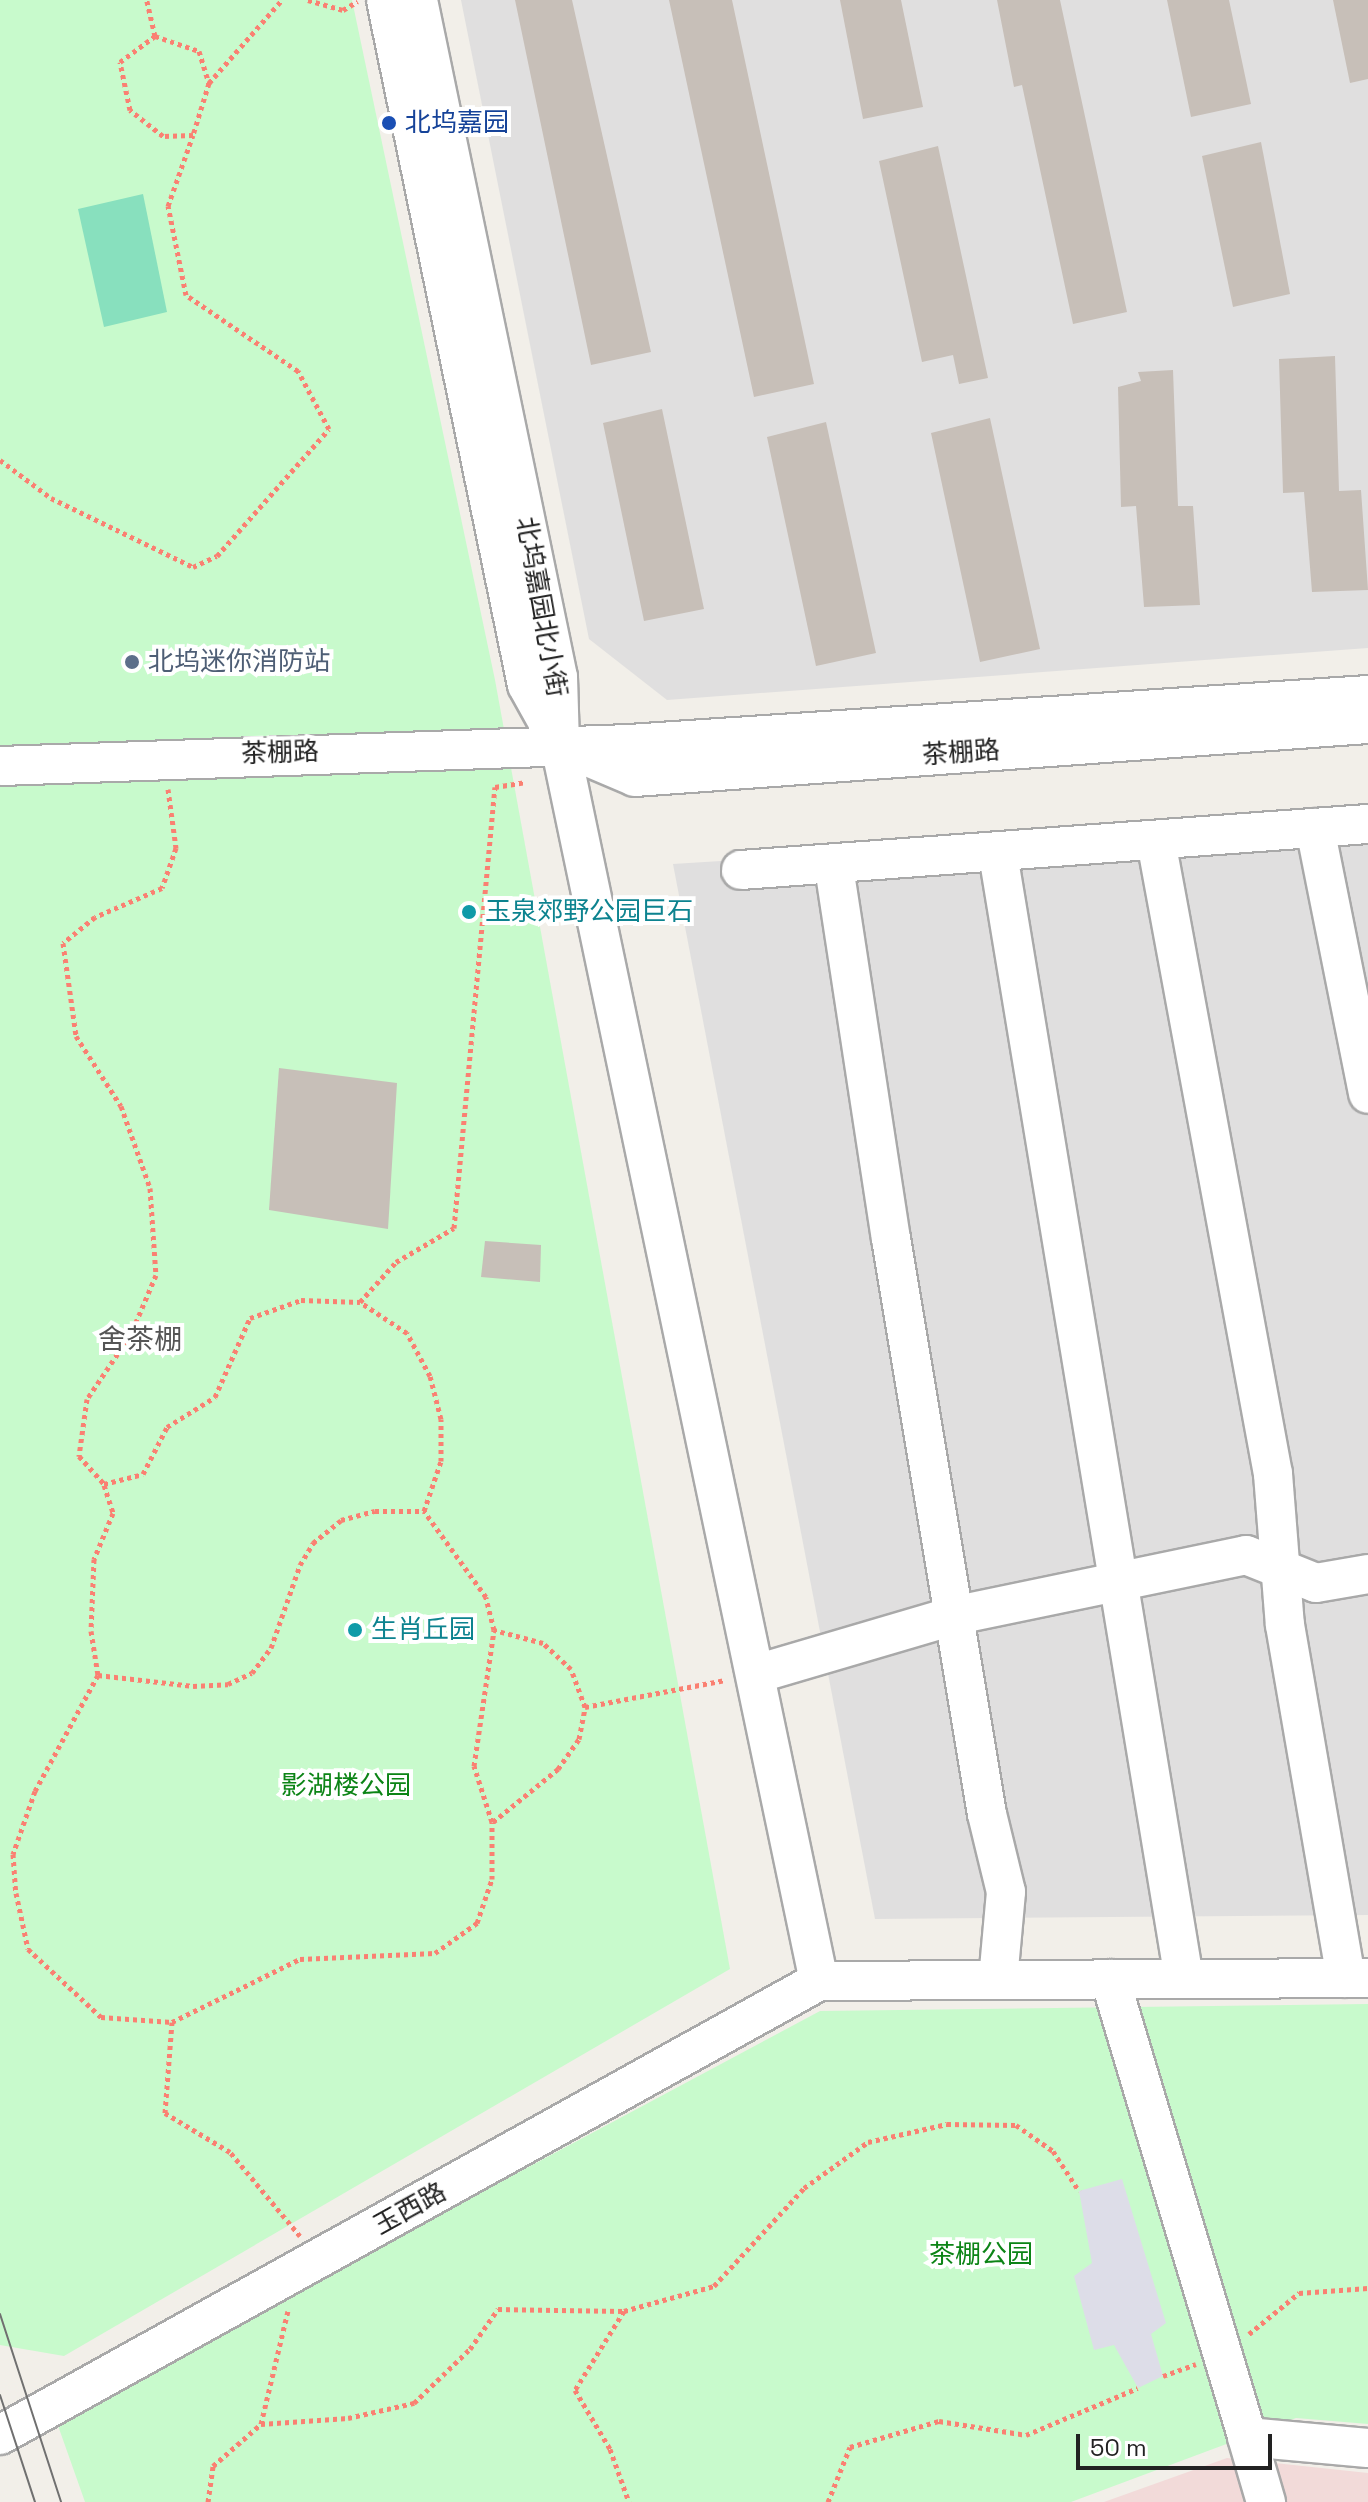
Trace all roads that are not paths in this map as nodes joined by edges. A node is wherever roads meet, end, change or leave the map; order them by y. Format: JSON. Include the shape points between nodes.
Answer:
{"nodes":[{"id":1,"x":386,"y":0,"type":"edge"},
{"id":2,"x":418,"y":0,"type":"edge"},
{"id":3,"x":1368,"y":695,"type":"edge"},
{"id":4,"x":1368,"y":724,"type":"edge"},
{"id":5,"x":560,"y":745,"type":"junction"},
{"id":6,"x":0,"y":766,"type":"edge"},
{"id":7,"x":1368,"y":824,"type":"edge"},
{"id":8,"x":1315,"y":828,"type":"junction"},
{"id":9,"x":1156,"y":841,"type":"junction"},
{"id":10,"x":998,"y":854,"type":"junction"},
{"id":11,"x":834,"y":867,"type":"junction"},
{"id":12,"x":741,"y":870,"type":"dead end"},
{"id":13,"x":1368,"y":1094,"type":"edge"},
{"id":14,"x":1283,"y":1569,"type":"junction"},
{"id":15,"x":1368,"y":1574,"type":"edge"},
{"id":16,"x":1116,"y":1580,"type":"junction"},
{"id":17,"x":957,"y":1615,"type":"junction"},
{"id":18,"x":756,"y":1674,"type":"junction"},
{"id":19,"x":1357,"y":1978,"type":"edge"},
{"id":20,"x":1110,"y":1979,"type":"junction"},
{"id":21,"x":1184,"y":1979,"type":"junction"},
{"id":22,"x":998,"y":1980,"type":"junction"},
{"id":23,"x":819,"y":1981,"type":"junction"},
{"id":24,"x":0,"y":2435,"type":"edge"},
{"id":25,"x":1247,"y":2437,"type":"junction"},
{"id":26,"x":1368,"y":2448,"type":"edge"},
{"id":27,"x":1266,"y":2502,"type":"edge"}],
"edges":[{"from":1,"to":5,"type":"street","name":"北坞嘉园北小街","via":[[527,685]]},
{"from":2,"to":5,"type":"street","name":"北坞嘉园北小街","via":[[558,677]]},
{"from":3,"to":5,"type":"street","name":"茶棚路"},
{"from":4,"to":5,"type":"street","name":"茶棚路","via":[[635,777]]},
{"from":5,"to":6,"type":"street","name":"茶棚路"},
{"from":5,"to":18,"type":"street"},
{"from":7,"to":8,"type":"street"},
{"from":8,"to":9,"type":"street"},
{"from":8,"to":13,"type":"street"},
{"from":9,"to":10,"type":"street"},
{"from":9,"to":14,"type":"street","via":[[1273,1474]]},
{"from":10,"to":11,"type":"street"},
{"from":10,"to":16,"type":"street","via":[[1076,1299]]},
{"from":11,"to":12,"type":"street"},
{"from":11,"to":17,"type":"street"},
{"from":14,"to":15,"type":"street","via":[[1316,1583]]},
{"from":14,"to":16,"type":"street","via":[[1246,1555]]},
{"from":14,"to":19,"type":"street","via":[[1285,1625]]},
{"from":16,"to":17,"type":"street"},
{"from":16,"to":21,"type":"street"},
{"from":17,"to":18,"type":"street"},
{"from":17,"to":22,"type":"street","via":[[987,1814],[1006,1892]]},
{"from":18,"to":23,"type":"street"},
{"from":19,"to":21,"type":"street"},
{"from":20,"to":21,"type":"street"},
{"from":20,"to":22,"type":"street"},
{"from":20,"to":25,"type":"street"},
{"from":22,"to":23,"type":"street"},
{"from":23,"to":24,"type":"street","name":"玉西路"},
{"from":25,"to":26,"type":"street"},
{"from":25,"to":27,"type":"street"}]}
